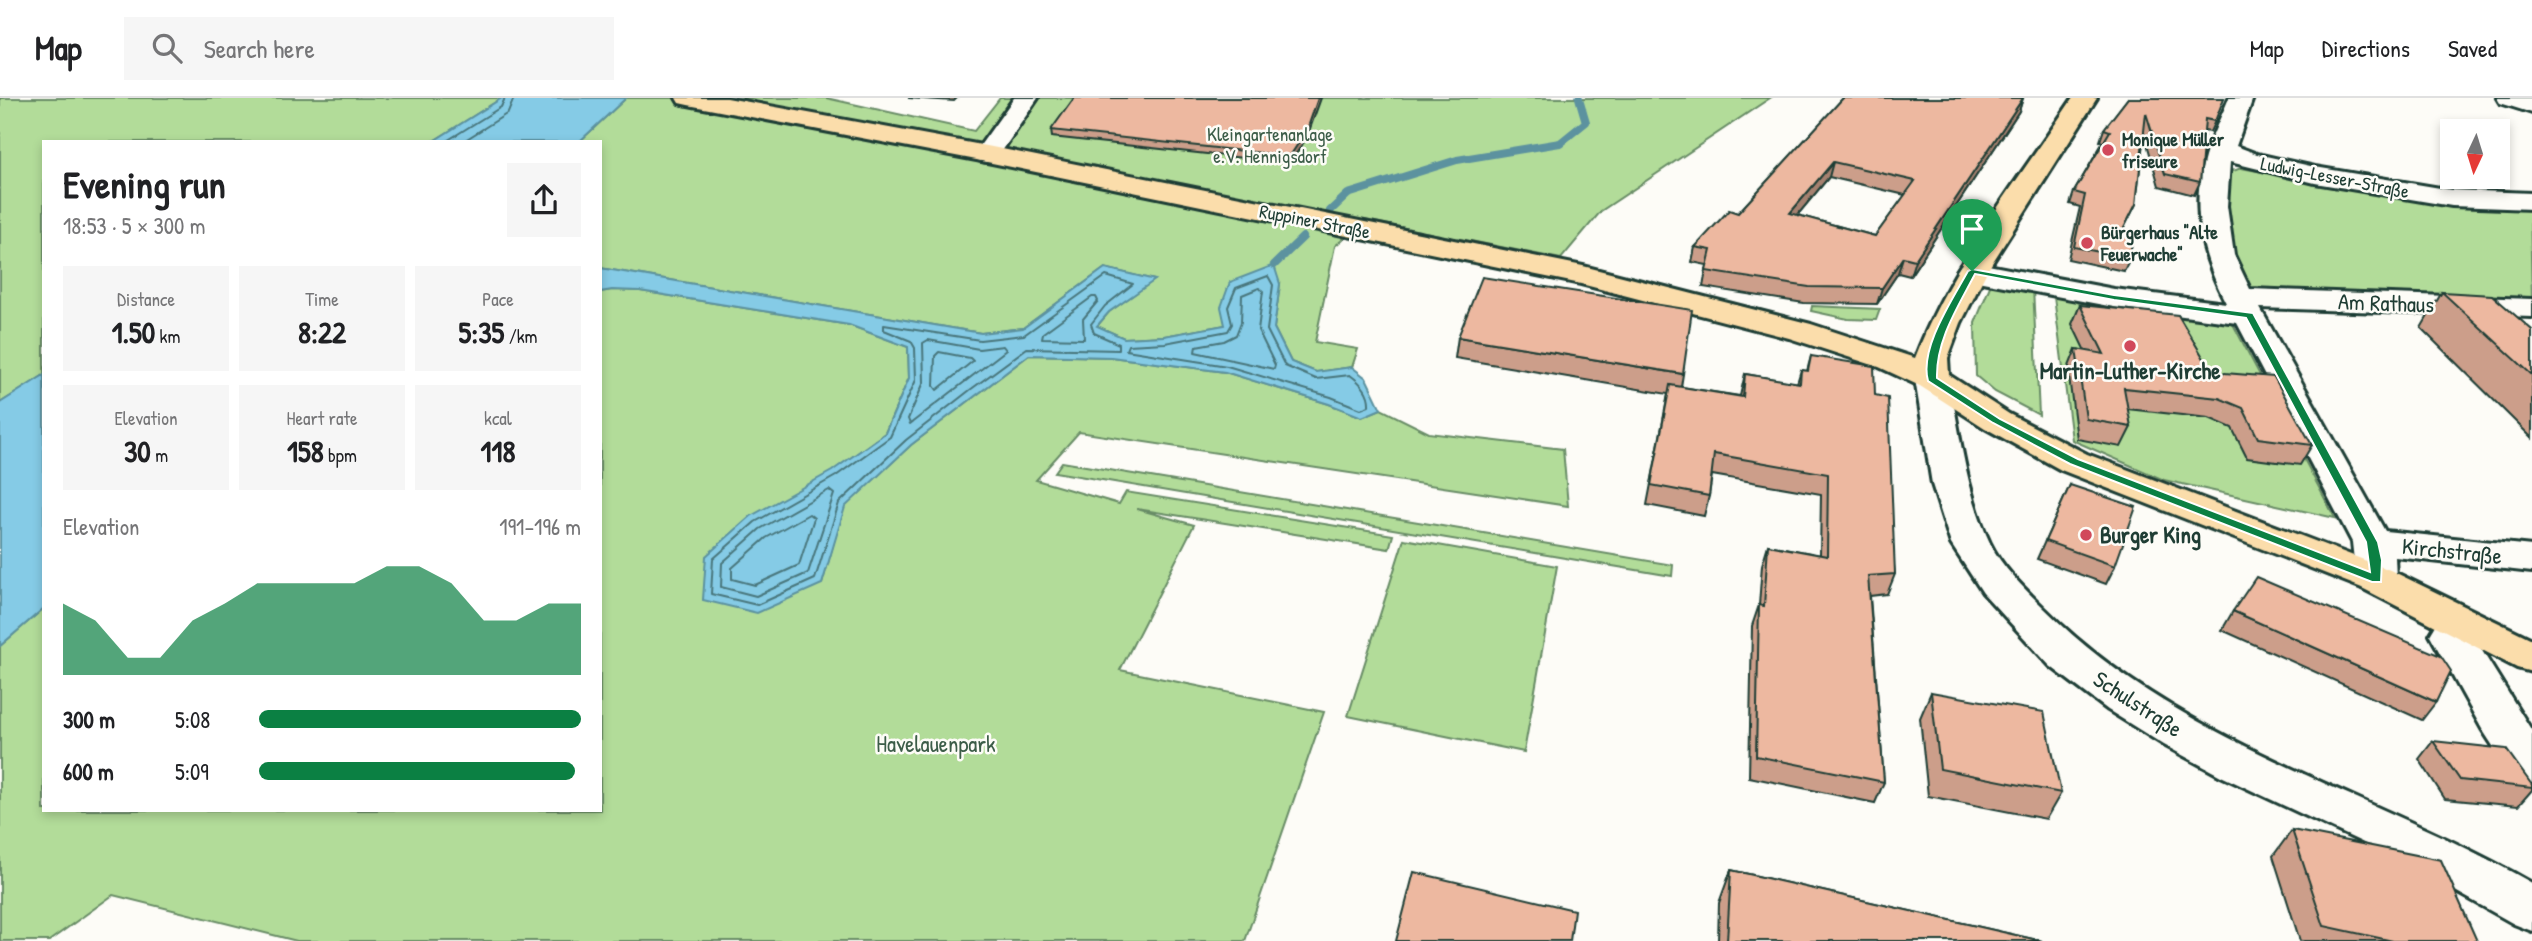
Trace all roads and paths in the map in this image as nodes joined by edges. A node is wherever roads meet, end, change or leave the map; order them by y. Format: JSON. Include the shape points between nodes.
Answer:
{"nodes":[{"id":1,"x":688,"y":98,"type":"edge"},
{"id":2,"x":1026,"y":98,"type":"edge"},
{"id":3,"x":2085,"y":98,"type":"edge"},
{"id":4,"x":2241,"y":98,"type":"edge"},
{"id":5,"x":2509,"y":98,"type":"edge"},
{"id":6,"x":2532,"y":106,"type":"edge"},
{"id":7,"x":987,"y":154,"type":"junction"},
{"id":8,"x":2220,"y":158,"type":"junction"},
{"id":9,"x":2532,"y":201,"type":"edge"},
{"id":10,"x":1972,"y":271,"type":"junction"},
{"id":11,"x":2244,"y":307,"type":"junction"},
{"id":12,"x":2532,"y":308,"type":"edge"},
{"id":13,"x":1932,"y":379,"type":"junction"},
{"id":14,"x":2532,"y":559,"type":"edge"},
{"id":15,"x":2374,"y":561,"type":"junction"},
{"id":16,"x":2460,"y":651,"type":"dead end"},
{"id":17,"x":2532,"y":657,"type":"edge"},
{"id":18,"x":2532,"y":767,"type":"edge"},
{"id":19,"x":2515,"y":899,"type":"edge"}],
"edges":[{"from":1,"to":7,"type":"main road","name":"Ruppiner Straße"},
{"from":2,"to":7,"type":"street"},
{"from":3,"to":10,"type":"main road"},
{"from":4,"to":8,"type":"street"},
{"from":5,"to":6,"type":"street"},
{"from":7,"to":13,"type":"main road","name":"Ruppiner Straße","via":[[1583,275],[1848,346]]},
{"from":8,"to":9,"type":"street","name":"Ludwig-Lesser-Straße","via":[[2452,198]]},
{"from":8,"to":11,"type":"street","via":[[2213,206],[2219,255]]},
{"from":10,"to":11,"type":"street","name":"Am Rathaus","via":[[2114,298]]},
{"from":10,"to":13,"type":"main road","via":[[1931,358]]},
{"from":11,"to":12,"type":"street","name":"Am Rathaus"},
{"from":11,"to":15,"type":"street"},
{"from":13,"to":15,"type":"main road","name":"Ruppiner Straße","via":[[2074,462]]},
{"from":13,"to":19,"type":"street","name":"Schulstraße","via":[[1951,483],[1972,546],[2002,590],[2070,660],[2197,742]]},
{"from":14,"to":15,"type":"street","name":"Kirchstraße"},
{"from":15,"to":17,"type":"main road","name":"Ruppiner Straße"},
{"from":16,"to":18,"type":"street"}]}
